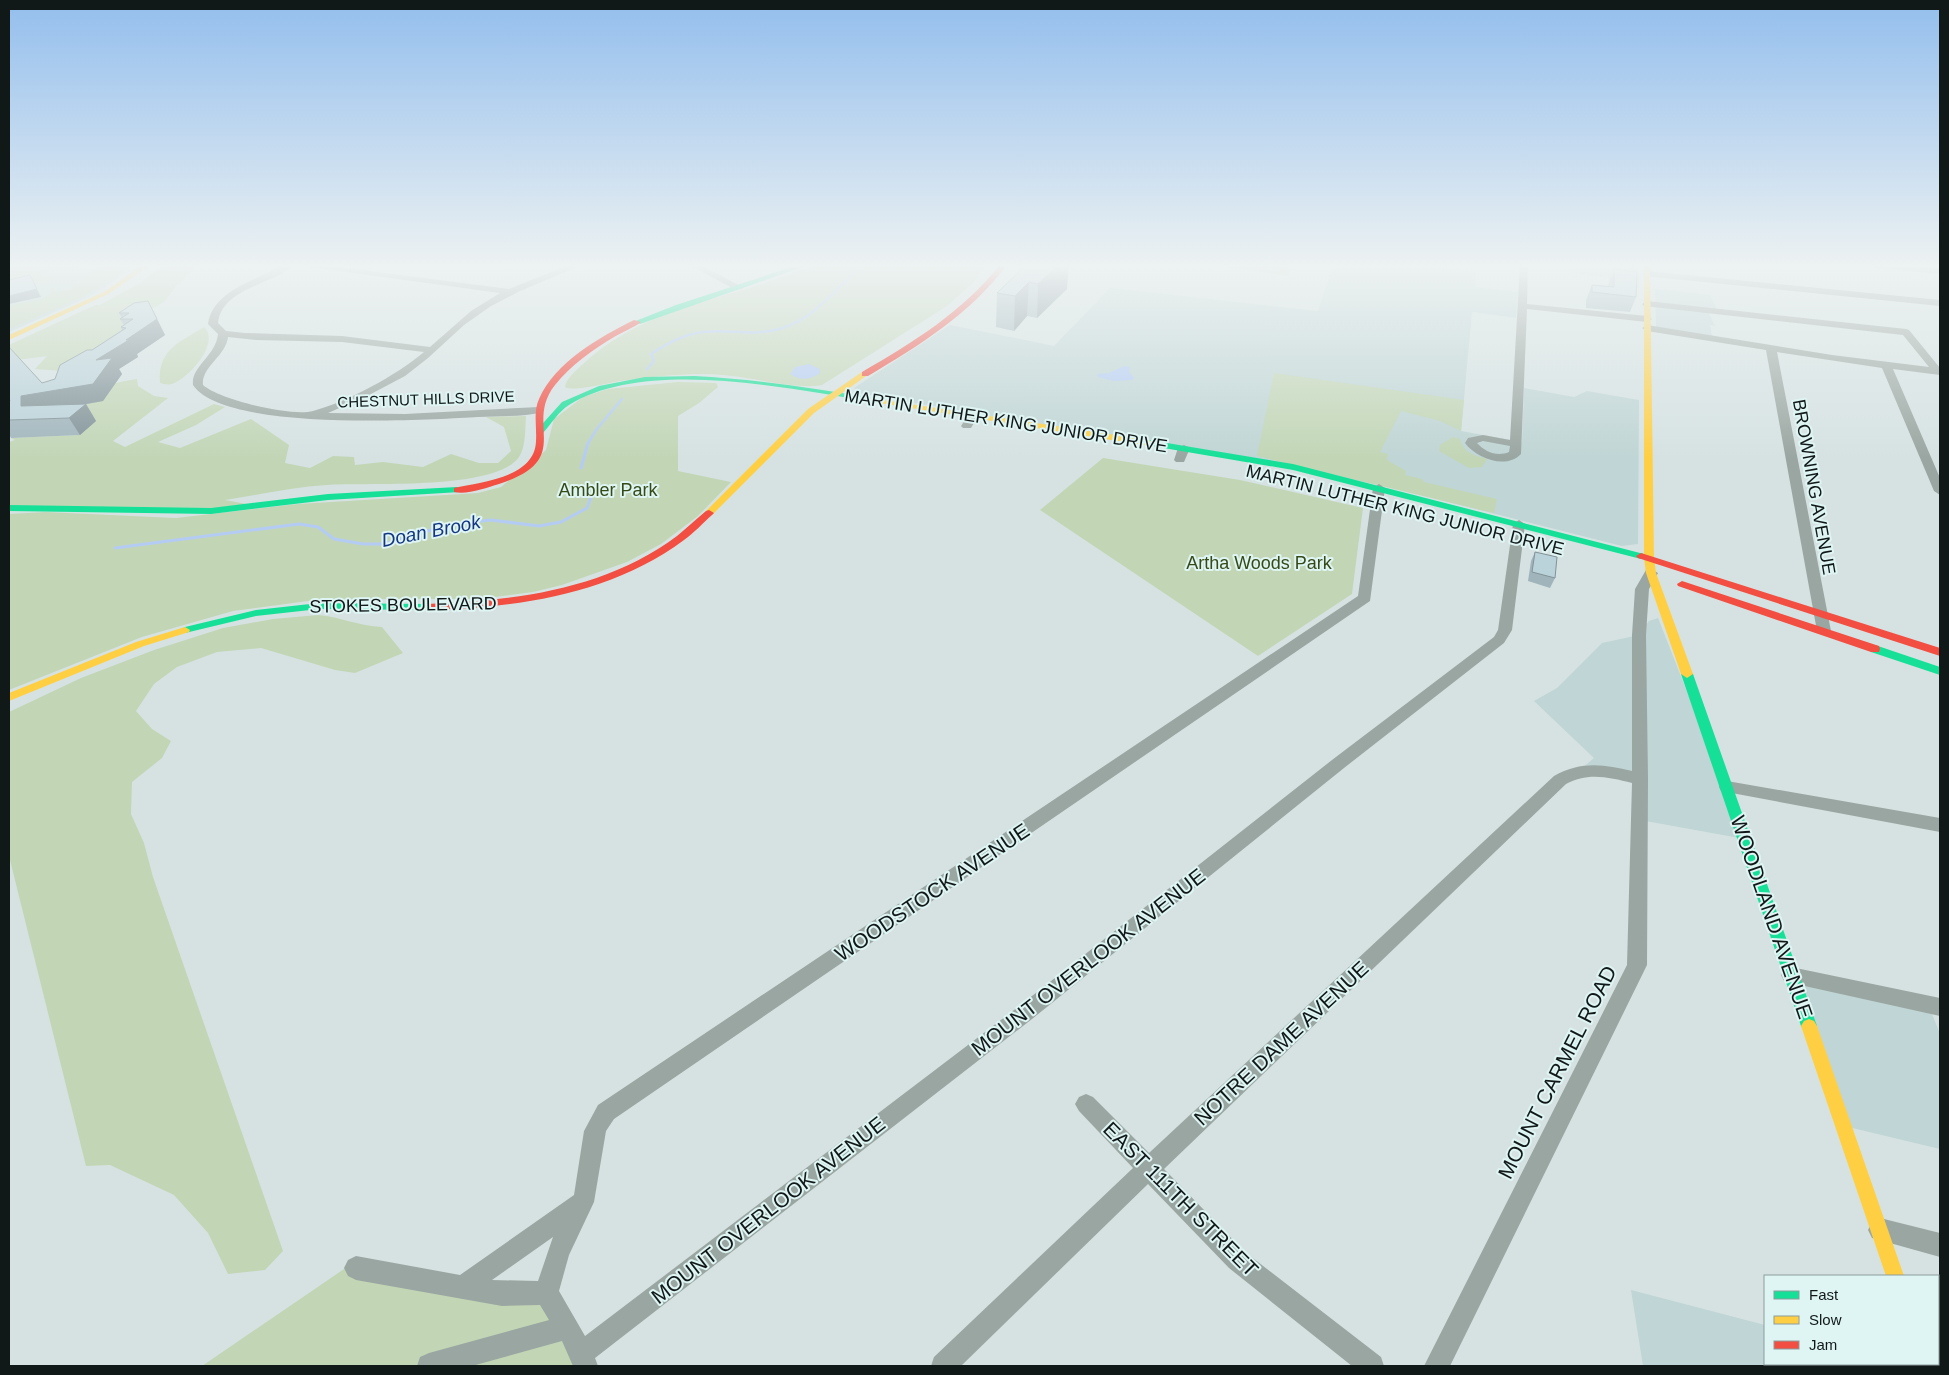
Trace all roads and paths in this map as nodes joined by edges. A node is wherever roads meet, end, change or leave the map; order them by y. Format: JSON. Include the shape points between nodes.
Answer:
{"nodes":[{"id":1,"x":28,"y":329,"type":"edge"},
{"id":2,"x":219,"y":329,"type":"edge"},
{"id":3,"x":455,"y":329,"type":"edge"},
{"id":4,"x":624,"y":329,"type":"edge"},
{"id":5,"x":919,"y":329,"type":"edge"},
{"id":6,"x":936,"y":329,"type":"edge"},
{"id":7,"x":1521,"y":329,"type":"edge"},
{"id":8,"x":1647,"y":329,"type":"edge"},
{"id":9,"x":1673,"y":329,"type":"edge"},
{"id":10,"x":1880,"y":329,"type":"edge"},
{"id":11,"x":223,"y":333,"type":"junction"},
{"id":12,"x":9,"y":338,"type":"edge"},
{"id":13,"x":257,"y":339,"type":"junction"},
{"id":14,"x":1771,"y":349,"type":"junction"},
{"id":15,"x":432,"y":350,"type":"junction"},
{"id":16,"x":220,"y":352,"type":"junction"},
{"id":17,"x":1886,"y":365,"type":"junction"},
{"id":18,"x":570,"y":367,"type":"junction"},
{"id":19,"x":1939,"y":372,"type":"edge"},
{"id":20,"x":781,"y":386,"type":"junction"},
{"id":21,"x":588,"y":391,"type":"junction"},
{"id":22,"x":831,"y":394,"type":"junction"},
{"id":23,"x":539,"y":410,"type":"junction"},
{"id":24,"x":832,"y":411,"type":"dead end"},
{"id":25,"x":313,"y":416,"type":"junction"},
{"id":26,"x":973,"y":416,"type":"junction"},
{"id":27,"x":966,"y":426,"type":"junction"},
{"id":28,"x":793,"y":430,"type":"junction"},
{"id":29,"x":540,"y":431,"type":"junction"},
{"id":30,"x":1516,"y":444,"type":"dead end"},
{"id":31,"x":1184,"y":448,"type":"junction"},
{"id":32,"x":1180,"y":460,"type":"junction"},
{"id":33,"x":1287,"y":478,"type":"dead end"},
{"id":34,"x":1304,"y":482,"type":"dead end"},
{"id":35,"x":1940,"y":491,"type":"edge"},
{"id":36,"x":1378,"y":494,"type":"junction"},
{"id":37,"x":1395,"y":505,"type":"dead end"},
{"id":38,"x":9,"y":508,"type":"edge"},
{"id":39,"x":1520,"y":535,"type":"junction"},
{"id":40,"x":1577,"y":552,"type":"dead end"},
{"id":41,"x":1655,"y":572,"type":"junction"},
{"id":42,"x":1819,"y":613,"type":"junction"},
{"id":43,"x":1824,"y":631,"type":"junction"},
{"id":44,"x":1940,"y":652,"type":"edge"},
{"id":45,"x":1940,"y":671,"type":"edge"},
{"id":46,"x":9,"y":698,"type":"edge"},
{"id":47,"x":1640,"y":779,"type":"junction"},
{"id":48,"x":1727,"y":786,"type":"junction"},
{"id":49,"x":1940,"y":825,"type":"edge"},
{"id":50,"x":1791,"y":975,"type":"junction"},
{"id":51,"x":1940,"y":1007,"type":"edge"},
{"id":52,"x":1086,"y":1104,"type":"dead end"},
{"id":53,"x":1149,"y":1168,"type":"junction"},
{"id":54,"x":583,"y":1202,"type":"junction"},
{"id":55,"x":1880,"y":1230,"type":"junction"},
{"id":56,"x":1940,"y":1245,"type":"edge"},
{"id":57,"x":356,"y":1268,"type":"dead end"},
{"id":58,"x":1895,"y":1275,"type":"edge"},
{"id":59,"x":464,"y":1286,"type":"junction"},
{"id":60,"x":546,"y":1294,"type":"junction"},
{"id":61,"x":568,"y":1326,"type":"junction"},
{"id":62,"x":583,"y":1360,"type":"edge"},
{"id":63,"x":429,"y":1366,"type":"edge"},
{"id":64,"x":943,"y":1366,"type":"edge"},
{"id":65,"x":1372,"y":1366,"type":"edge"},
{"id":66,"x":1437,"y":1366,"type":"edge"}],
"edges":[{"from":1,"to":12,"type":"main road"},
{"from":2,"to":11,"type":"street"},
{"from":3,"to":15,"type":"street"},
{"from":4,"to":18,"type":"main road","via":[[597,344]]},
{"from":5,"to":22,"type":"main road","via":[[846,376]]},
{"from":6,"to":22,"type":"main road","via":[[870,373]]},
{"from":7,"to":30,"type":"street"},
{"from":8,"to":41,"type":"main road","name":"WOODLAND AVENUE"},
{"from":9,"to":14,"type":"street"},
{"from":10,"to":19,"type":"street","via":[[1906,332]]},
{"from":11,"to":13,"type":"street"},
{"from":11,"to":16,"type":"street"},
{"from":13,"to":15,"type":"street","via":[[351,339]]},
{"from":13,"to":16,"type":"street"},
{"from":14,"to":17,"type":"street"},
{"from":14,"to":42,"type":"street","name":"BROWNING AVENUE"},
{"from":15,"to":25,"type":"street","via":[[386,382]]},
{"from":16,"to":25,"type":"street","name":"CHESTNUT HILLS DRIVE","via":[[198,376],[197,383],[201,389],[250,407]]},
{"from":17,"to":19,"type":"street"},
{"from":17,"to":35,"type":"street"},
{"from":18,"to":21,"type":"main road","via":[[560,385],[564,390]]},
{"from":18,"to":23,"type":"main road","via":[[554,382]]},
{"from":20,"to":21,"type":"main road","via":[[727,379],[668,377],[630,381]]},
{"from":20,"to":22,"type":"main road"},
{"from":20,"to":28,"type":"main road","via":[[804,395],[807,400]]},
{"from":21,"to":29,"type":"main road","via":[[561,406],[548,417]]},
{"from":22,"to":26,"type":"main road","name":"MARTIN LUTHER KING JUNIOR DRIVE"},
{"from":22,"to":27,"type":"main road","name":"MARTIN LUTHER KING JUNIOR DRIVE","via":[[843,404],[864,411]]},
{"from":22,"to":28,"type":"main road","name":"STOKES BOULEVARD"},
{"from":23,"to":25,"type":"street","name":"CHESTNUT HILLS DRIVE","via":[[401,418]]},
{"from":23,"to":29,"type":"main road"},
{"from":24,"to":28,"type":"main road","via":[[818,415]]},
{"from":26,"to":27,"type":"street"},
{"from":26,"to":31,"type":"main road","name":"MARTIN LUTHER KING JUNIOR DRIVE"},
{"from":27,"to":32,"type":"main road","name":"MARTIN LUTHER KING JUNIOR DRIVE"},
{"from":28,"to":46,"type":"main road","name":"STOKES BOULEVARD","via":[[690,533],[640,563],[588,584],[551,595],[493,605],[319,606],[256,613],[140,644]]},
{"from":29,"to":38,"type":"main road","via":[[540,448],[522,471],[510,479],[471,489],[370,493],[194,512]]},
{"from":31,"to":32,"type":"street"},
{"from":31,"to":36,"type":"main road","name":"MARTIN LUTHER KING JUNIOR DRIVE","via":[[1286,466]]},
{"from":32,"to":33,"type":"main road","name":"MARTIN LUTHER KING JUNIOR DRIVE"},
{"from":34,"to":36,"type":"main road","name":"MARTIN LUTHER KING JUNIOR DRIVE"},
{"from":36,"to":37,"type":"main road","name":"MARTIN LUTHER KING JUNIOR DRIVE"},
{"from":36,"to":39,"type":"main road","name":"MARTIN LUTHER KING JUNIOR DRIVE"},
{"from":36,"to":54,"type":"street","name":"WOODSTOCK AVENUE","via":[[1365,598],[606,1112],[595,1126],[588,1189]]},
{"from":39,"to":40,"type":"main road","name":"MARTIN LUTHER KING JUNIOR DRIVE"},
{"from":39,"to":41,"type":"main road","name":"MARTIN LUTHER KING JUNIOR DRIVE"},
{"from":39,"to":62,"type":"street","name":"MOUNT OVERLOOK AVENUE","via":[[1505,630],[1499,640]]},
{"from":41,"to":42,"type":"main road","name":"MARTIN LUTHER KING JUNIOR DRIVE"},
{"from":41,"to":43,"type":"main road","name":"MARTIN LUTHER KING JUNIOR DRIVE"},
{"from":41,"to":47,"type":"street","name":"MOUNT CARMEL ROAD","via":[[1642,588],[1639,634]]},
{"from":41,"to":48,"type":"main road","name":"WOODLAND AVENUE"},
{"from":42,"to":43,"type":"street","name":"BROWNING AVENUE"},
{"from":42,"to":44,"type":"main road","name":"MARTIN LUTHER KING JUNIOR DRIVE"},
{"from":43,"to":45,"type":"main road","name":"MARTIN LUTHER KING JUNIOR DRIVE"},
{"from":47,"to":53,"type":"street","name":"NOTRE DAME AVENUE","via":[[1591,770],[1574,772],[1560,780]]},
{"from":47,"to":66,"type":"street","name":"MOUNT CARMEL ROAD","via":[[1637,965]]},
{"from":48,"to":49,"type":"street"},
{"from":48,"to":50,"type":"main road","name":"WOODLAND AVENUE"},
{"from":50,"to":51,"type":"street"},
{"from":50,"to":55,"type":"main road","name":"WOODLAND AVENUE"},
{"from":52,"to":53,"type":"street","name":"EAST 111TH STREET"},
{"from":53,"to":64,"type":"street","name":"NOTRE DAME AVENUE"},
{"from":53,"to":65,"type":"street","name":"EAST 111TH STREET","via":[[1237,1260]]},
{"from":54,"to":59,"type":"street"},
{"from":54,"to":60,"type":"street","name":"WOODSTOCK AVENUE","via":[[558,1252]]},
{"from":55,"to":56,"type":"street"},
{"from":55,"to":58,"type":"main road","name":"WOODLAND AVENUE"},
{"from":57,"to":59,"type":"street"},
{"from":59,"to":60,"type":"street","via":[[502,1294]]},
{"from":60,"to":61,"type":"street"},
{"from":61,"to":62,"type":"street"},
{"from":61,"to":63,"type":"street"}]}
